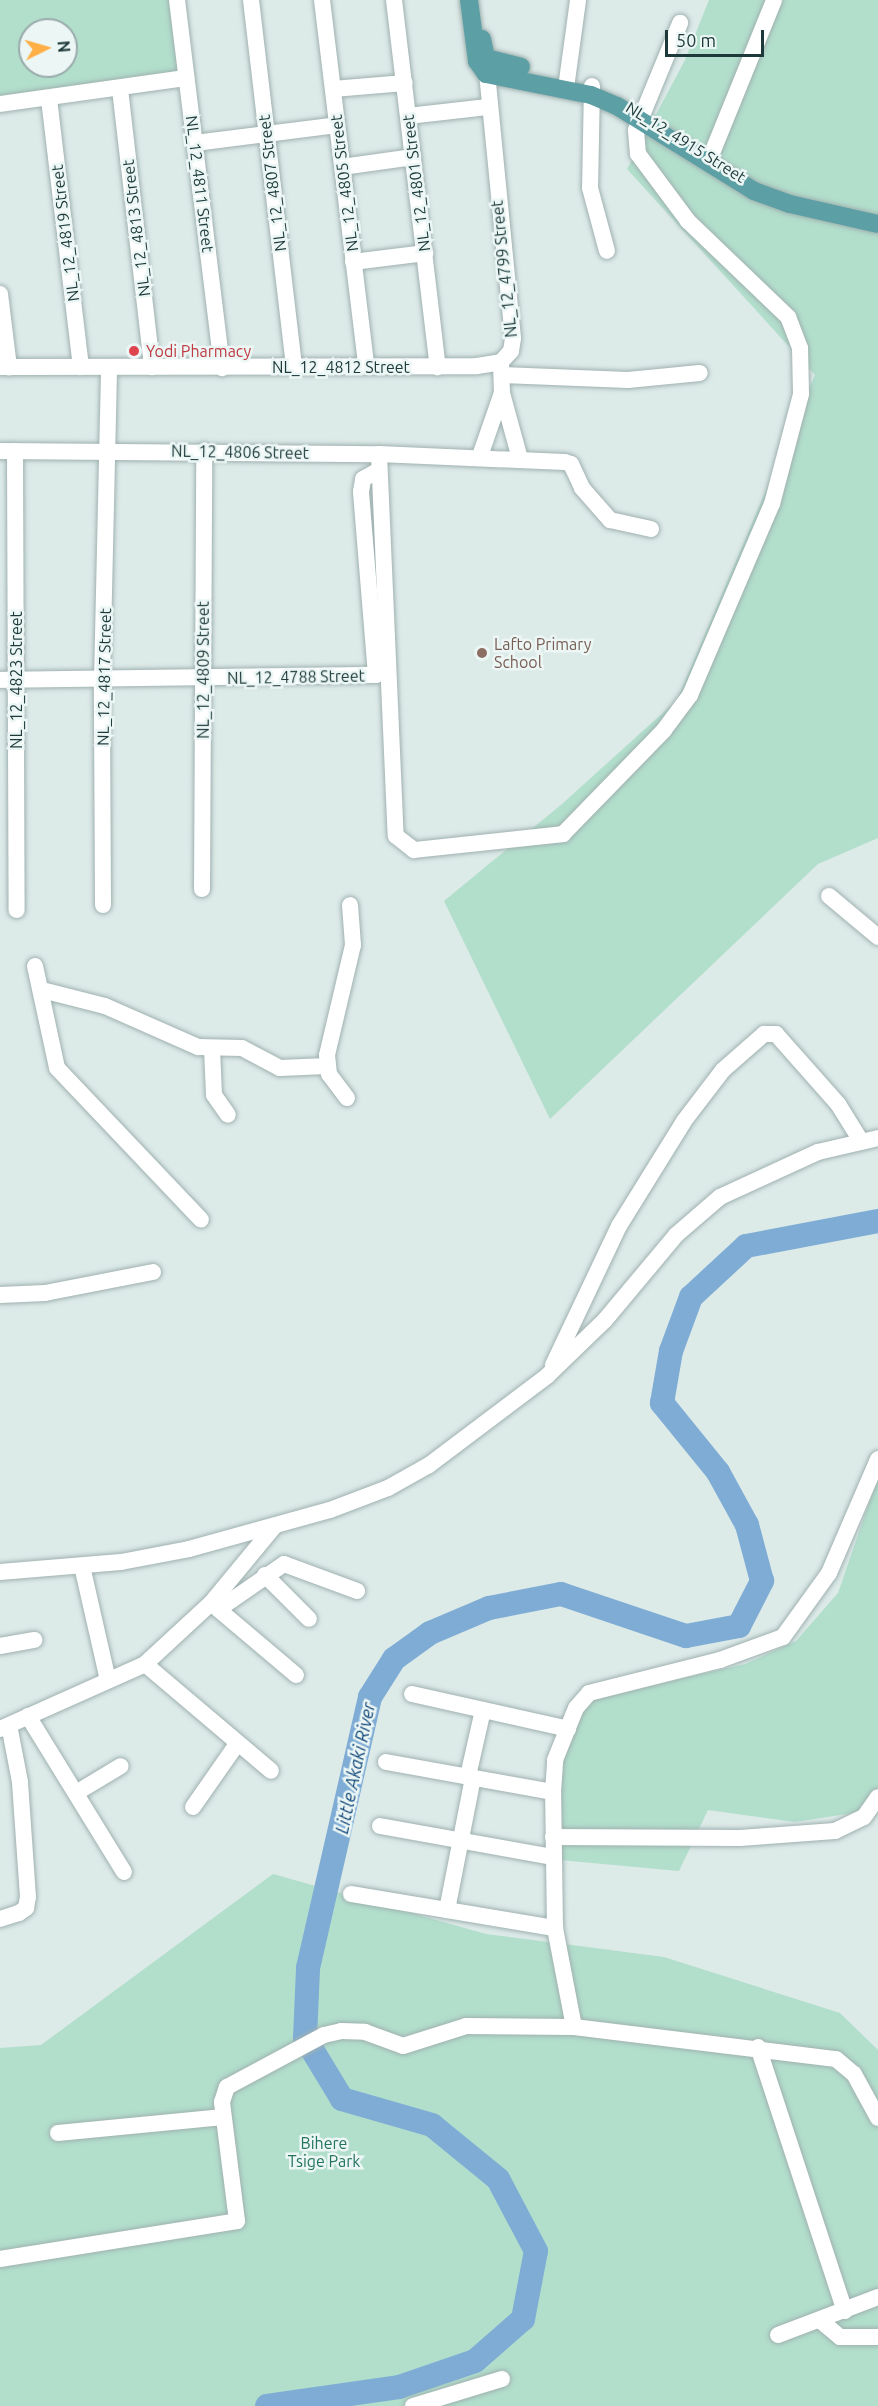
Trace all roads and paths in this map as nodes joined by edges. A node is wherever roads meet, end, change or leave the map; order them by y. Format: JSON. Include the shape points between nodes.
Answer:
{"nodes":[{"id":1,"x":177,"y":0,"type":"edge"},
{"id":2,"x":251,"y":0,"type":"edge"},
{"id":3,"x":322,"y":0,"type":"edge"},
{"id":4,"x":394,"y":0,"type":"edge"},
{"id":5,"x":469,"y":0,"type":"edge"},
{"id":6,"x":478,"y":0,"type":"edge"},
{"id":7,"x":578,"y":0,"type":"edge"},
{"id":8,"x":774,"y":0,"type":"edge"},
{"id":9,"x":680,"y":23,"type":"dead end"},
{"id":10,"x":486,"y":66,"type":"junction"},
{"id":11,"x":186,"y":78,"type":"junction"},
{"id":12,"x":566,"y":82,"type":"junction"},
{"id":13,"x":405,"y":83,"type":"junction"},
{"id":14,"x":120,"y":89,"type":"junction"},
{"id":15,"x":333,"y":89,"type":"junction"},
{"id":16,"x":591,"y":91,"type":"junction"},
{"id":17,"x":49,"y":99,"type":"junction"},
{"id":18,"x":0,"y":104,"type":"edge"},
{"id":19,"x":487,"y":107,"type":"junction"},
{"id":20,"x":408,"y":116,"type":"junction"},
{"id":21,"x":644,"y":116,"type":"junction"},
{"id":22,"x":337,"y":125,"type":"junction"},
{"id":23,"x":266,"y":134,"type":"junction"},
{"id":24,"x":195,"y":143,"type":"junction"},
{"id":25,"x":413,"y":157,"type":"junction"},
{"id":26,"x":711,"y":158,"type":"junction"},
{"id":27,"x":342,"y":167,"type":"junction"},
{"id":28,"x":878,"y":217,"type":"edge"},
{"id":29,"x":878,"y":224,"type":"edge"},
{"id":30,"x":607,"y":250,"type":"dead end"},
{"id":31,"x":425,"y":253,"type":"junction"},
{"id":32,"x":353,"y":262,"type":"junction"},
{"id":33,"x":0,"y":297,"type":"edge"},
{"id":34,"x":294,"y":366,"type":"junction"},
{"id":35,"x":366,"y":366,"type":"junction"},
{"id":36,"x":4,"y":367,"type":"edge"},
{"id":37,"x":81,"y":367,"type":"junction"},
{"id":38,"x":152,"y":367,"type":"junction"},
{"id":39,"x":438,"y":367,"type":"junction"},
{"id":40,"x":109,"y":368,"type":"junction"},
{"id":41,"x":222,"y":368,"type":"junction"},
{"id":42,"x":501,"y":368,"type":"junction"},
{"id":43,"x":700,"y":373,"type":"dead end"},
{"id":44,"x":502,"y":393,"type":"junction"},
{"id":45,"x":110,"y":450,"type":"junction"},
{"id":46,"x":7,"y":451,"type":"edge"},
{"id":47,"x":204,"y":451,"type":"junction"},
{"id":48,"x":480,"y":456,"type":"junction"},
{"id":49,"x":520,"y":459,"type":"junction"},
{"id":50,"x":379,"y":462,"type":"junction"},
{"id":51,"x":651,"y":529,"type":"dead end"},
{"id":52,"x":202,"y":678,"type":"junction"},
{"id":53,"x":8,"y":680,"type":"edge"},
{"id":54,"x":102,"y":680,"type":"junction"},
{"id":55,"x":202,"y":889,"type":"dead end"},
{"id":56,"x":829,"y":896,"type":"dead end"},
{"id":57,"x":103,"y":905,"type":"dead end"},
{"id":58,"x":350,"y":905,"type":"dead end"},
{"id":59,"x":17,"y":910,"type":"dead end"},
{"id":60,"x":878,"y":937,"type":"edge"},
{"id":61,"x":35,"y":966,"type":"dead end"},
{"id":62,"x":42,"y":990,"type":"junction"},
{"id":63,"x":212,"y":1049,"type":"junction"},
{"id":64,"x":327,"y":1066,"type":"junction"},
{"id":65,"x":347,"y":1098,"type":"dead end"},
{"id":66,"x":228,"y":1114,"type":"dead end"},
{"id":67,"x":878,"y":1138,"type":"edge"},
{"id":68,"x":861,"y":1141,"type":"junction"},
{"id":69,"x":201,"y":1220,"type":"dead end"},
{"id":70,"x":153,"y":1272,"type":"dead end"},
{"id":71,"x":0,"y":1295,"type":"edge"},
{"id":72,"x":547,"y":1376,"type":"junction"},
{"id":73,"x":878,"y":1459,"type":"edge"},
{"id":74,"x":273,"y":1528,"type":"junction"},
{"id":75,"x":82,"y":1566,"type":"junction"},
{"id":76,"x":0,"y":1572,"type":"edge"},
{"id":77,"x":265,"y":1575,"type":"junction"},
{"id":78,"x":357,"y":1591,"type":"dead end"},
{"id":79,"x":215,"y":1606,"type":"junction"},
{"id":80,"x":309,"y":1618,"type":"dead end"},
{"id":81,"x":34,"y":1640,"type":"dead end"},
{"id":82,"x":0,"y":1646,"type":"edge"},
{"id":83,"x":145,"y":1664,"type":"junction"},
{"id":84,"x":296,"y":1675,"type":"dead end"},
{"id":85,"x":108,"y":1680,"type":"junction"},
{"id":86,"x":412,"y":1694,"type":"dead end"},
{"id":87,"x":483,"y":1710,"type":"junction"},
{"id":88,"x":28,"y":1716,"type":"junction"},
{"id":89,"x":4,"y":1727,"type":"edge"},
{"id":90,"x":567,"y":1729,"type":"junction"},
{"id":91,"x":237,"y":1744,"type":"junction"},
{"id":92,"x":386,"y":1762,"type":"dead end"},
{"id":93,"x":121,"y":1766,"type":"dead end"},
{"id":94,"x":271,"y":1771,"type":"dead end"},
{"id":95,"x":471,"y":1777,"type":"junction"},
{"id":96,"x":553,"y":1792,"type":"junction"},
{"id":97,"x":76,"y":1793,"type":"junction"},
{"id":98,"x":878,"y":1797,"type":"edge"},
{"id":99,"x":193,"y":1807,"type":"dead end"},
{"id":100,"x":380,"y":1826,"type":"dead end"},
{"id":101,"x":553,"y":1837,"type":"junction"},
{"id":102,"x":460,"y":1841,"type":"junction"},
{"id":103,"x":553,"y":1857,"type":"junction"},
{"id":104,"x":124,"y":1872,"type":"dead end"},
{"id":105,"x":351,"y":1894,"type":"dead end"},
{"id":106,"x":447,"y":1910,"type":"junction"},
{"id":107,"x":0,"y":1919,"type":"edge"},
{"id":108,"x":555,"y":1928,"type":"junction"},
{"id":109,"x":574,"y":2027,"type":"junction"},
{"id":110,"x":758,"y":2047,"type":"junction"},
{"id":111,"x":223,"y":2117,"type":"junction"},
{"id":112,"x":878,"y":2118,"type":"edge"},
{"id":113,"x":58,"y":2133,"type":"dead end"},
{"id":114,"x":0,"y":2259,"type":"edge"},
{"id":115,"x":878,"y":2297,"type":"edge"},
{"id":116,"x":845,"y":2311,"type":"junction"},
{"id":117,"x":820,"y":2321,"type":"junction"},
{"id":118,"x":778,"y":2335,"type":"dead end"},
{"id":119,"x":878,"y":2337,"type":"edge"},
{"id":120,"x":502,"y":2379,"type":"dead end"},
{"id":121,"x":414,"y":2406,"type":"edge"}],
"edges":[{"from":1,"to":11,"type":"street","name":"NL_12_4811 Street"},
{"from":2,"to":23,"type":"street","name":"NL_12_4807 Street"},
{"from":3,"to":15,"type":"street","name":"NL_12_4805 Street"},
{"from":4,"to":13,"type":"street","name":"NL_12_4801 Street"},
{"from":5,"to":10,"type":"main road","name":"NL_12_4799 Street","via":[[477,61]]},
{"from":6,"to":10,"type":"main road","name":"NL_12_4799 Street"},
{"from":7,"to":12,"type":"street"},
{"from":8,"to":26,"type":"street"},
{"from":9,"to":21,"type":"street"},
{"from":10,"to":12,"type":"main road","name":"NL_12_4915 Street"},
{"from":10,"to":19,"type":"street","name":"NL_12_4799 Street"},
{"from":11,"to":14,"type":"street"},
{"from":11,"to":24,"type":"street","name":"NL_12_4811 Street"},
{"from":12,"to":16,"type":"main road","name":"NL_12_4915 Street"},
{"from":13,"to":15,"type":"street"},
{"from":13,"to":20,"type":"street","name":"NL_12_4801 Street"},
{"from":14,"to":17,"type":"street"},
{"from":14,"to":38,"type":"street","name":"NL_12_4813 Street"},
{"from":15,"to":22,"type":"street","name":"NL_12_4805 Street"},
{"from":16,"to":21,"type":"main road","name":"NL_12_4915 Street"},
{"from":16,"to":30,"type":"street","via":[[590,188]]},
{"from":17,"to":18,"type":"street"},
{"from":17,"to":37,"type":"street","name":"NL_12_4819 Street"},
{"from":19,"to":20,"type":"street"},
{"from":19,"to":42,"type":"street","name":"NL_12_4799 Street","via":[[513,338]]},
{"from":20,"to":25,"type":"street","name":"NL_12_4801 Street"},
{"from":21,"to":26,"type":"main road","name":"NL_12_4915 Street"},
{"from":21,"to":29,"type":"main road","name":"NL_12_4915 Street","via":[[754,191],[790,204]]},
{"from":21,"to":50,"type":"street","via":[[634,137],[638,154],[670,200],[791,322],[800,348],[801,394],[772,504],[690,695],[664,730],[563,834],[414,850],[396,836]]},
{"from":22,"to":23,"type":"street"},
{"from":22,"to":27,"type":"street","name":"NL_12_4805 Street"},
{"from":23,"to":24,"type":"street"},
{"from":23,"to":34,"type":"street","name":"NL_12_4807 Street"},
{"from":24,"to":41,"type":"street","name":"NL_12_4811 Street"},
{"from":25,"to":27,"type":"street"},
{"from":25,"to":31,"type":"street","name":"NL_12_4801 Street"},
{"from":26,"to":28,"type":"main road","name":"NL_12_4915 Street","via":[[776,193]]},
{"from":27,"to":32,"type":"street","name":"NL_12_4805 Street"},
{"from":31,"to":32,"type":"street"},
{"from":31,"to":39,"type":"street","name":"NL_12_4801 Street"},
{"from":32,"to":35,"type":"street","name":"NL_12_4805 Street"},
{"from":33,"to":36,"type":"street"},
{"from":34,"to":35,"type":"street","name":"NL_12_4812 Street"},
{"from":34,"to":41,"type":"street","name":"NL_12_4812 Street"},
{"from":35,"to":39,"type":"street","name":"NL_12_4812 Street"},
{"from":36,"to":37,"type":"street","name":"NL_12_4812 Street"},
{"from":37,"to":40,"type":"street","name":"NL_12_4812 Street"},
{"from":38,"to":40,"type":"street","name":"NL_12_4812 Street"},
{"from":38,"to":41,"type":"street","name":"NL_12_4812 Street"},
{"from":39,"to":42,"type":"street","name":"NL_12_4812 Street"},
{"from":40,"to":45,"type":"street","name":"NL_12_4817 Street"},
{"from":42,"to":43,"type":"street","name":"NL_12_4812 Street","via":[[616,380]]},
{"from":42,"to":44,"type":"street","name":"NL_12_4799 Street"},
{"from":44,"to":48,"type":"street","name":"NL_12_4799 Street"},
{"from":44,"to":49,"type":"street"},
{"from":45,"to":46,"type":"street","name":"NL_12_4806 Street"},
{"from":45,"to":47,"type":"street","name":"NL_12_4806 Street"},
{"from":45,"to":54,"type":"street","name":"NL_12_4817 Street"},
{"from":46,"to":53,"type":"street","name":"NL_12_4823 Street"},
{"from":47,"to":50,"type":"street","name":"NL_12_4806 Street"},
{"from":47,"to":52,"type":"street","name":"NL_12_4809 Street"},
{"from":48,"to":49,"type":"street","name":"NL_12_4806 Street"},
{"from":48,"to":50,"type":"street","name":"NL_12_4806 Street"},
{"from":49,"to":51,"type":"street","name":"NL_12_4806 Street","via":[[571,464],[582,488],[610,520]]},
{"from":50,"to":52,"type":"street","name":"NL_12_4788 Street","via":[[363,478],[361,492],[376,675]]},
{"from":52,"to":54,"type":"street","name":"NL_12_4788 Street"},
{"from":52,"to":55,"type":"street","name":"NL_12_4809 Street"},
{"from":53,"to":54,"type":"street","name":"NL_12_4788 Street"},
{"from":53,"to":59,"type":"street","name":"NL_12_4823 Street"},
{"from":54,"to":57,"type":"street","name":"NL_12_4817 Street"},
{"from":56,"to":60,"type":"street"},
{"from":58,"to":64,"type":"street","via":[[353,945]]},
{"from":61,"to":62,"type":"street"},
{"from":62,"to":63,"type":"street","via":[[105,1006],[177,1040]]},
{"from":62,"to":69,"type":"street","via":[[57,1068]]},
{"from":63,"to":64,"type":"street","via":[[242,1048],[280,1068]]},
{"from":63,"to":66,"type":"street","via":[[214,1095]]},
{"from":64,"to":65,"type":"street"},
{"from":67,"to":68,"type":"street"},
{"from":68,"to":72,"type":"street","via":[[808,1156],[720,1197],[676,1235],[605,1320]]},
{"from":68,"to":72,"type":"street","via":[[838,1104],[776,1034],[764,1034],[723,1070],[684,1121],[619,1226]]},
{"from":70,"to":71,"type":"street","via":[[45,1293]]},
{"from":72,"to":74,"type":"street","via":[[429,1465],[388,1488]]},
{"from":73,"to":90,"type":"street","via":[[829,1573],[783,1637],[720,1660],[589,1693]]},
{"from":74,"to":75,"type":"street","via":[[189,1549]]},
{"from":74,"to":79,"type":"street"},
{"from":75,"to":76,"type":"street"},
{"from":75,"to":85,"type":"street"},
{"from":77,"to":78,"type":"street","via":[[276,1566],[291,1565]]},
{"from":77,"to":79,"type":"street"},
{"from":77,"to":80,"type":"street"},
{"from":79,"to":83,"type":"street"},
{"from":79,"to":84,"type":"street"},
{"from":81,"to":82,"type":"street"},
{"from":83,"to":85,"type":"street"},
{"from":83,"to":91,"type":"street"},
{"from":85,"to":88,"type":"street"},
{"from":86,"to":87,"type":"street"},
{"from":87,"to":90,"type":"street"},
{"from":87,"to":95,"type":"street"},
{"from":88,"to":89,"type":"street"},
{"from":88,"to":97,"type":"street"},
{"from":89,"to":107,"type":"street","via":[[20,1782],[28,1897],[26,1908]]},
{"from":90,"to":96,"type":"street","via":[[555,1760]]},
{"from":91,"to":94,"type":"street"},
{"from":91,"to":99,"type":"street"},
{"from":92,"to":95,"type":"street"},
{"from":93,"to":97,"type":"street"},
{"from":95,"to":96,"type":"street"},
{"from":95,"to":102,"type":"street"},
{"from":96,"to":101,"type":"street"},
{"from":97,"to":104,"type":"street"},
{"from":98,"to":101,"type":"street","via":[[864,1817],[835,1831],[740,1838]]},
{"from":100,"to":102,"type":"street"},
{"from":101,"to":103,"type":"street"},
{"from":102,"to":103,"type":"street"},
{"from":102,"to":106,"type":"street"},
{"from":103,"to":108,"type":"street"},
{"from":105,"to":106,"type":"street"},
{"from":106,"to":108,"type":"street"},
{"from":108,"to":109,"type":"street"},
{"from":109,"to":110,"type":"street"},
{"from":109,"to":111,"type":"street","via":[[465,2026],[413,2045],[394,2044],[365,2032],[324,2035],[227,2087]]},
{"from":110,"to":112,"type":"street","via":[[836,2059],[846,2065]]},
{"from":110,"to":116,"type":"street"},
{"from":111,"to":113,"type":"street"},
{"from":111,"to":114,"type":"street","via":[[237,2221]]},
{"from":115,"to":116,"type":"street"},
{"from":116,"to":117,"type":"street"},
{"from":117,"to":118,"type":"street"},
{"from":117,"to":119,"type":"street","via":[[840,2337]]},
{"from":120,"to":121,"type":"street"}]}
